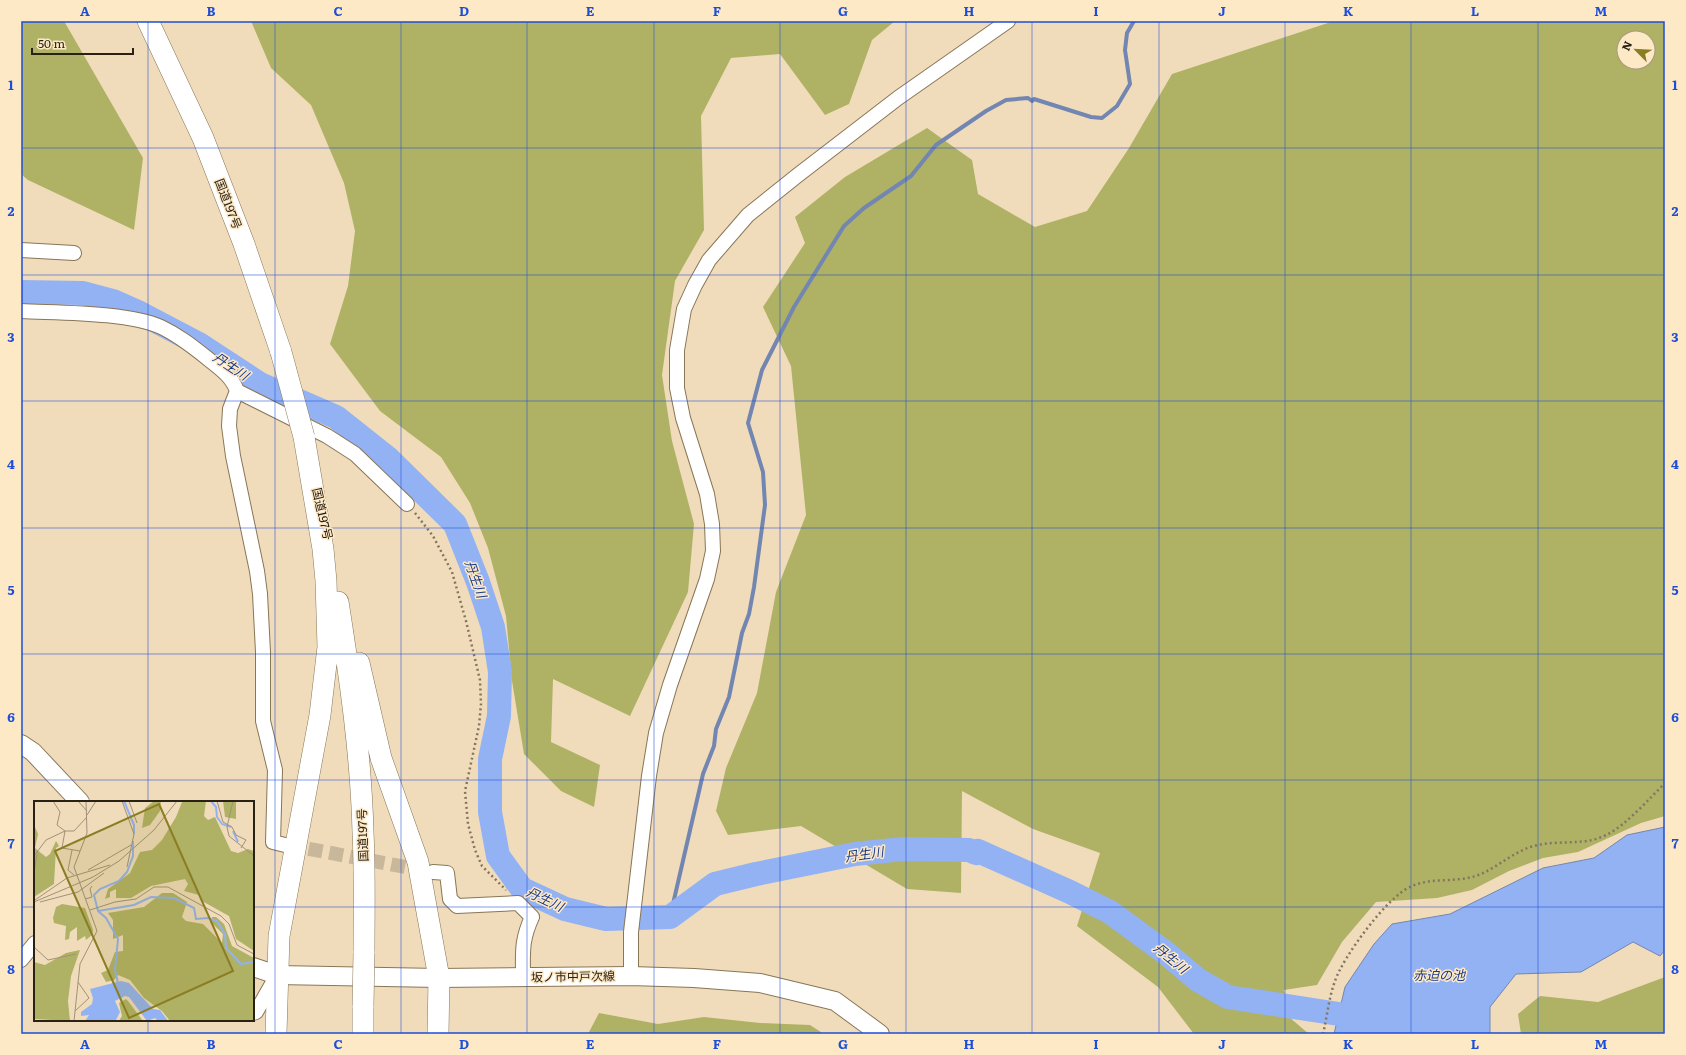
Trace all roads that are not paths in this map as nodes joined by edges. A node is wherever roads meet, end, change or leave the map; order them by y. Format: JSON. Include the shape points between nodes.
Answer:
{"nodes":[{"id":1,"x":148,"y":21,"type":"edge"},
{"id":2,"x":1008,"y":21,"type":"edge"},
{"id":3,"x":21,"y":250,"type":"edge"},
{"id":4,"x":74,"y":252,"type":"dead end"},
{"id":5,"x":21,"y":311,"type":"edge"},
{"id":6,"x":237,"y":391,"type":"junction"},
{"id":7,"x":304,"y":437,"type":"junction"},
{"id":8,"x":407,"y":504,"type":"road end"},
{"id":9,"x":330,"y":552,"type":"junction"},
{"id":10,"x":21,"y":744,"type":"edge"},
{"id":11,"x":79,"y":801,"type":"edge"},
{"id":12,"x":285,"y":845,"type":"tunnel mouth"},
{"id":13,"x":433,"y":872,"type":"tunnel mouth"},
{"id":14,"x":34,"y":944,"type":"edge"},
{"id":15,"x":21,"y":960,"type":"edge"},
{"id":16,"x":254,"y":967,"type":"edge"},
{"id":17,"x":277,"y":975,"type":"junction"},
{"id":18,"x":631,"y":976,"type":"junction"},
{"id":19,"x":439,"y":978,"type":"junction"},
{"id":20,"x":523,"y":978,"type":"junction"},
{"id":21,"x":254,"y":1013,"type":"edge"},
{"id":22,"x":276,"y":1034,"type":"edge"},
{"id":23,"x":363,"y":1034,"type":"edge"},
{"id":24,"x":438,"y":1034,"type":"edge"},
{"id":25,"x":880,"y":1034,"type":"edge"}],
"edges":[{"from":1,"to":7,"type":"highway","name":"国道197号","bridge":true,"via":[[203,138],[244,244],[281,352]]},
{"from":2,"to":18,"type":"street","via":[[898,98],[748,215],[709,260],[684,309],[677,350],[676,388],[707,494],[713,551],[656,733],[635,896]]},
{"from":3,"to":4,"type":"street"},
{"from":5,"to":6,"type":"street","via":[[138,320],[160,327],[184,340],[234,380]]},
{"from":6,"to":8,"type":"street","via":[[332,439],[355,454]]},
{"from":6,"to":12,"type":"street","via":[[230,409],[229,426],[260,594],[263,721],[275,770],[273,842]]},
{"from":7,"to":9,"type":"highway","name":"国道197号"},
{"from":7,"to":17,"type":"highway","via":[[323,549],[328,647],[320,715],[279,936]]},
{"from":9,"to":19,"type":"highway","via":[[358,655],[381,758],[418,862]]},
{"from":9,"to":23,"type":"highway","name":"国道197号","bridge":true,"via":[[344,640],[359,770],[363,831]]},
{"from":10,"to":11,"type":"main road","via":[[33,752]]},
{"from":13,"to":20,"type":"street","via":[[447,873],[450,899],[457,906],[518,904],[532,917],[524,934],[522,946]]},
{"from":14,"to":15,"type":"street"},
{"from":16,"to":17,"type":"main road","name":"坂ノ市中戸次線"},
{"from":17,"to":19,"type":"main road","name":"坂ノ市中戸次線"},
{"from":17,"to":21,"type":"street"},
{"from":17,"to":22,"type":"highway"},
{"from":18,"to":20,"type":"main road","name":"坂ノ市中戸次線"},
{"from":18,"to":25,"type":"main road","name":"坂ノ市中戸次線","via":[[760,983],[835,1001]]},
{"from":19,"to":20,"type":"main road","name":"坂ノ市中戸次線"},
{"from":19,"to":24,"type":"highway"}]}
